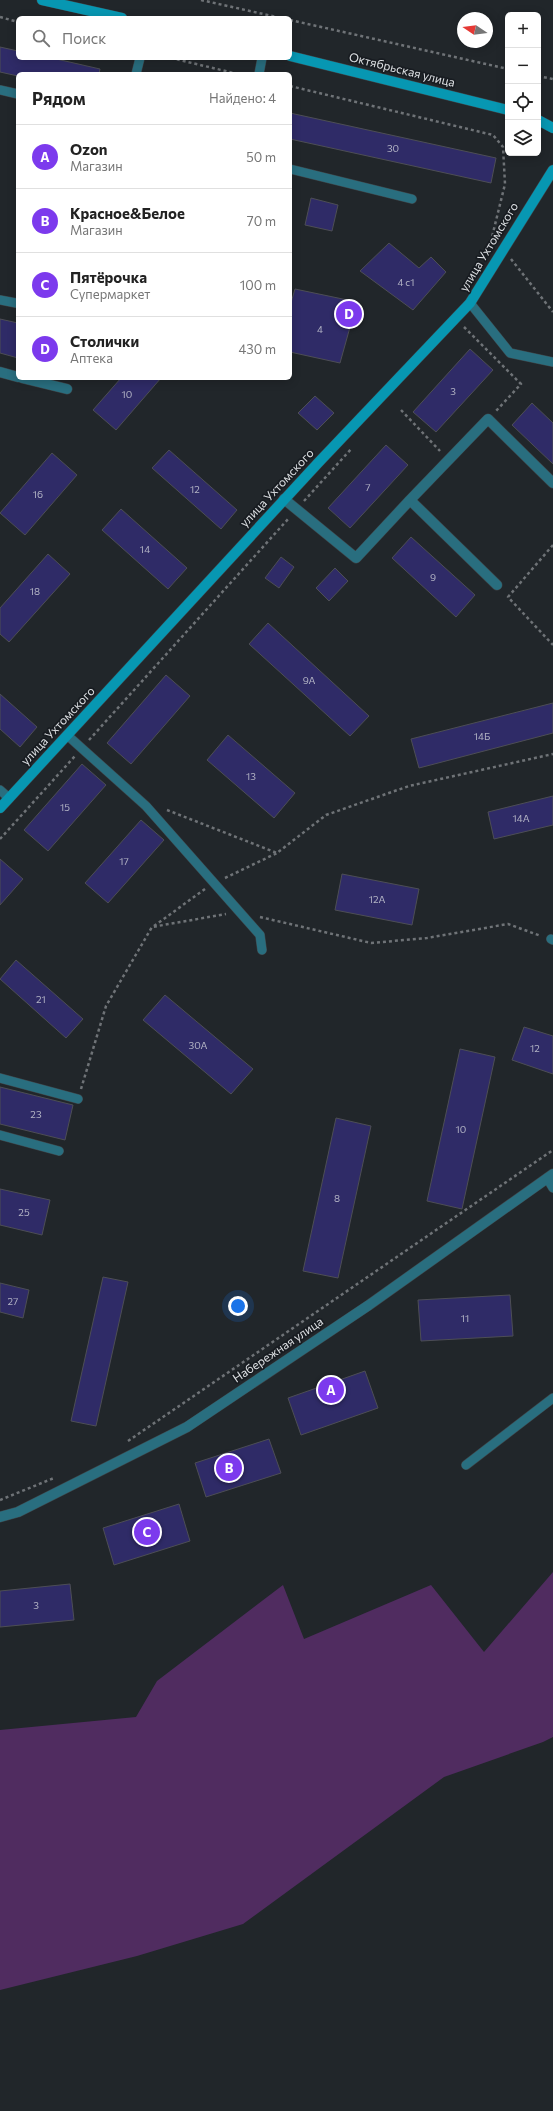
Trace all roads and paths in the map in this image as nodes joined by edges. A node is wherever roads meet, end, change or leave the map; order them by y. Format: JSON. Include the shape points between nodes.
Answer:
{"nodes":[{"id":1,"x":42,"y":0,"type":"edge"},
{"id":2,"x":201,"y":0,"type":"edge"},
{"id":3,"x":82,"y":4,"type":"edge"},
{"id":4,"x":116,"y":16,"type":"edge"},
{"id":5,"x":272,"y":16,"type":"edge"},
{"id":6,"x":0,"y":17,"type":"edge"},
{"id":7,"x":292,"y":20,"type":"edge"},
{"id":8,"x":16,"y":21,"type":"edge"},
{"id":9,"x":292,"y":56,"type":"edge"},
{"id":10,"x":140,"y":60,"type":"edge"},
{"id":11,"x":179,"y":60,"type":"edge"},
{"id":12,"x":262,"y":60,"type":"edge"},
{"id":13,"x":505,"y":68,"type":"edge"},
{"id":14,"x":136,"y":72,"type":"edge"},
{"id":15,"x":230,"y":72,"type":"edge"},
{"id":16,"x":259,"y":72,"type":"edge"},
{"id":17,"x":541,"y":77,"type":"edge"},
{"id":18,"x":553,"y":79,"type":"edge"},
{"id":19,"x":292,"y":86,"type":"edge"},
{"id":20,"x":0,"y":90,"type":"edge"},
{"id":21,"x":16,"y":94,"type":"edge"},
{"id":22,"x":505,"y":109,"type":"edge"},
{"id":23,"x":541,"y":122,"type":"edge"},
{"id":24,"x":553,"y":128,"type":"edge"},
{"id":25,"x":292,"y":169,"type":"edge"},
{"id":26,"x":553,"y":170,"type":"edge"},
{"id":27,"x":412,"y":199,"type":"dead end"},
{"id":28,"x":492,"y":237,"type":"dead end"},
{"id":29,"x":506,"y":264,"type":"dead end"},
{"id":30,"x":0,"y":300,"type":"edge"},
{"id":31,"x":16,"y":303,"type":"dead end"},
{"id":32,"x":473,"y":307,"type":"junction"},
{"id":33,"x":553,"y":312,"type":"edge"},
{"id":34,"x":463,"y":325,"type":"junction"},
{"id":35,"x":457,"y":331,"type":"dead end"},
{"id":36,"x":553,"y":362,"type":"edge"},
{"id":37,"x":0,"y":372,"type":"edge"},
{"id":38,"x":16,"y":376,"type":"edge"},
{"id":39,"x":30,"y":380,"type":"edge"},
{"id":40,"x":67,"y":389,"type":"dead end"},
{"id":41,"x":401,"y":410,"type":"dead end"},
{"id":42,"x":488,"y":419,"type":"junction"},
{"id":43,"x":354,"y":446,"type":"dead end"},
{"id":44,"x":449,"y":460,"type":"junction"},
{"id":45,"x":553,"y":483,"type":"edge"},
{"id":46,"x":284,"y":499,"type":"junction"},
{"id":47,"x":410,"y":500,"type":"junction"},
{"id":48,"x":296,"y":510,"type":"junction"},
{"id":49,"x":553,"y":545,"type":"edge"},
{"id":50,"x":497,"y":585,"type":"dead end"},
{"id":51,"x":553,"y":646,"type":"edge"},
{"id":52,"x":67,"y":735,"type":"junction"},
{"id":53,"x":82,"y":748,"type":"junction"},
{"id":54,"x":553,"y":754,"type":"edge"},
{"id":55,"x":0,"y":790,"type":"edge"},
{"id":56,"x":9,"y":798,"type":"junction"},
{"id":57,"x":160,"y":807,"type":"dead end"},
{"id":58,"x":0,"y":808,"type":"edge"},
{"id":59,"x":0,"y":839,"type":"edge"},
{"id":60,"x":240,"y":911,"type":"junction"},
{"id":61,"x":552,"y":939,"type":"edge"},
{"id":62,"x":262,"y":950,"type":"dead end"},
{"id":63,"x":0,"y":1078,"type":"edge"},
{"id":64,"x":78,"y":1099,"type":"joint"},
{"id":65,"x":0,"y":1135,"type":"edge"},
{"id":66,"x":553,"y":1150,"type":"edge"},
{"id":67,"x":59,"y":1151,"type":"dead end"},
{"id":68,"x":550,"y":1176,"type":"edge"},
{"id":69,"x":553,"y":1188,"type":"edge"},
{"id":70,"x":553,"y":1398,"type":"edge"},
{"id":71,"x":122,"y":1445,"type":"dead end"},
{"id":72,"x":466,"y":1465,"type":"dead end"},
{"id":73,"x":58,"y":1476,"type":"dead end"},
{"id":74,"x":0,"y":1500,"type":"edge"},
{"id":75,"x":0,"y":1517,"type":"edge"}],
"edges":[{"from":1,"to":3,"type":"street"},
{"from":2,"to":5,"type":"path"},
{"from":3,"to":4,"type":"street"},
{"from":6,"to":8,"type":"path"},
{"from":7,"to":13,"type":"path"},
{"from":9,"to":22,"type":"street","name":"Октябрьская улица"},
{"from":10,"to":14,"type":"lane"},
{"from":11,"to":15,"type":"path"},
{"from":12,"to":16,"type":"lane"},
{"from":17,"to":18,"type":"path"},
{"from":19,"to":28,"type":"path","via":[[493,135],[503,147],[505,184]]},
{"from":20,"to":21,"type":"lane"},
{"from":23,"to":24,"type":"street"},
{"from":25,"to":27,"type":"lane"},
{"from":26,"to":32,"type":"street","name":"улица Ухтомского"},
{"from":29,"to":33,"type":"path","via":[[510,257]]},
{"from":30,"to":31,"type":"lane"},
{"from":32,"to":34,"type":"path"},
{"from":32,"to":36,"type":"lane","via":[[510,353]]},
{"from":32,"to":46,"type":"street","name":"улица Ухтомского"},
{"from":34,"to":35,"type":"path"},
{"from":34,"to":42,"type":"path","via":[[521,384]]},
{"from":37,"to":38,"type":"street"},
{"from":39,"to":40,"type":"street"},
{"from":41,"to":44,"type":"path"},
{"from":42,"to":44,"type":"street"},
{"from":42,"to":45,"type":"street"},
{"from":43,"to":48,"type":"path"},
{"from":44,"to":47,"type":"street"},
{"from":46,"to":48,"type":"street"},
{"from":46,"to":52,"type":"street","name":"улица Ухтомского"},
{"from":47,"to":48,"type":"street","via":[[356,558]]},
{"from":47,"to":50,"type":"street"},
{"from":48,"to":53,"type":"path"},
{"from":49,"to":51,"type":"path","via":[[508,597]]},
{"from":52,"to":53,"type":"lane"},
{"from":52,"to":56,"type":"street","name":"улица Ухтомского"},
{"from":53,"to":59,"type":"path"},
{"from":53,"to":60,"type":"lane","via":[[146,806]]},
{"from":54,"to":57,"type":"path","via":[[409,786],[326,815],[277,852]]},
{"from":55,"to":56,"type":"lane"},
{"from":56,"to":58,"type":"street","name":"улица Ухтомского"},
{"from":60,"to":61,"type":"path","via":[[317,932],[371,943],[427,938],[508,924]]},
{"from":60,"to":62,"type":"lane","via":[[260,935]]},
{"from":60,"to":64,"type":"path","via":[[152,927],[106,1006]]},
{"from":63,"to":64,"type":"lane"},
{"from":65,"to":67,"type":"lane"},
{"from":66,"to":71,"type":"path"},
{"from":68,"to":69,"type":"lane"},
{"from":68,"to":75,"type":"street","name":"Набережная улица","via":[[187,1427],[18,1512]]},
{"from":70,"to":72,"type":"lane"},
{"from":73,"to":74,"type":"path"}]}
